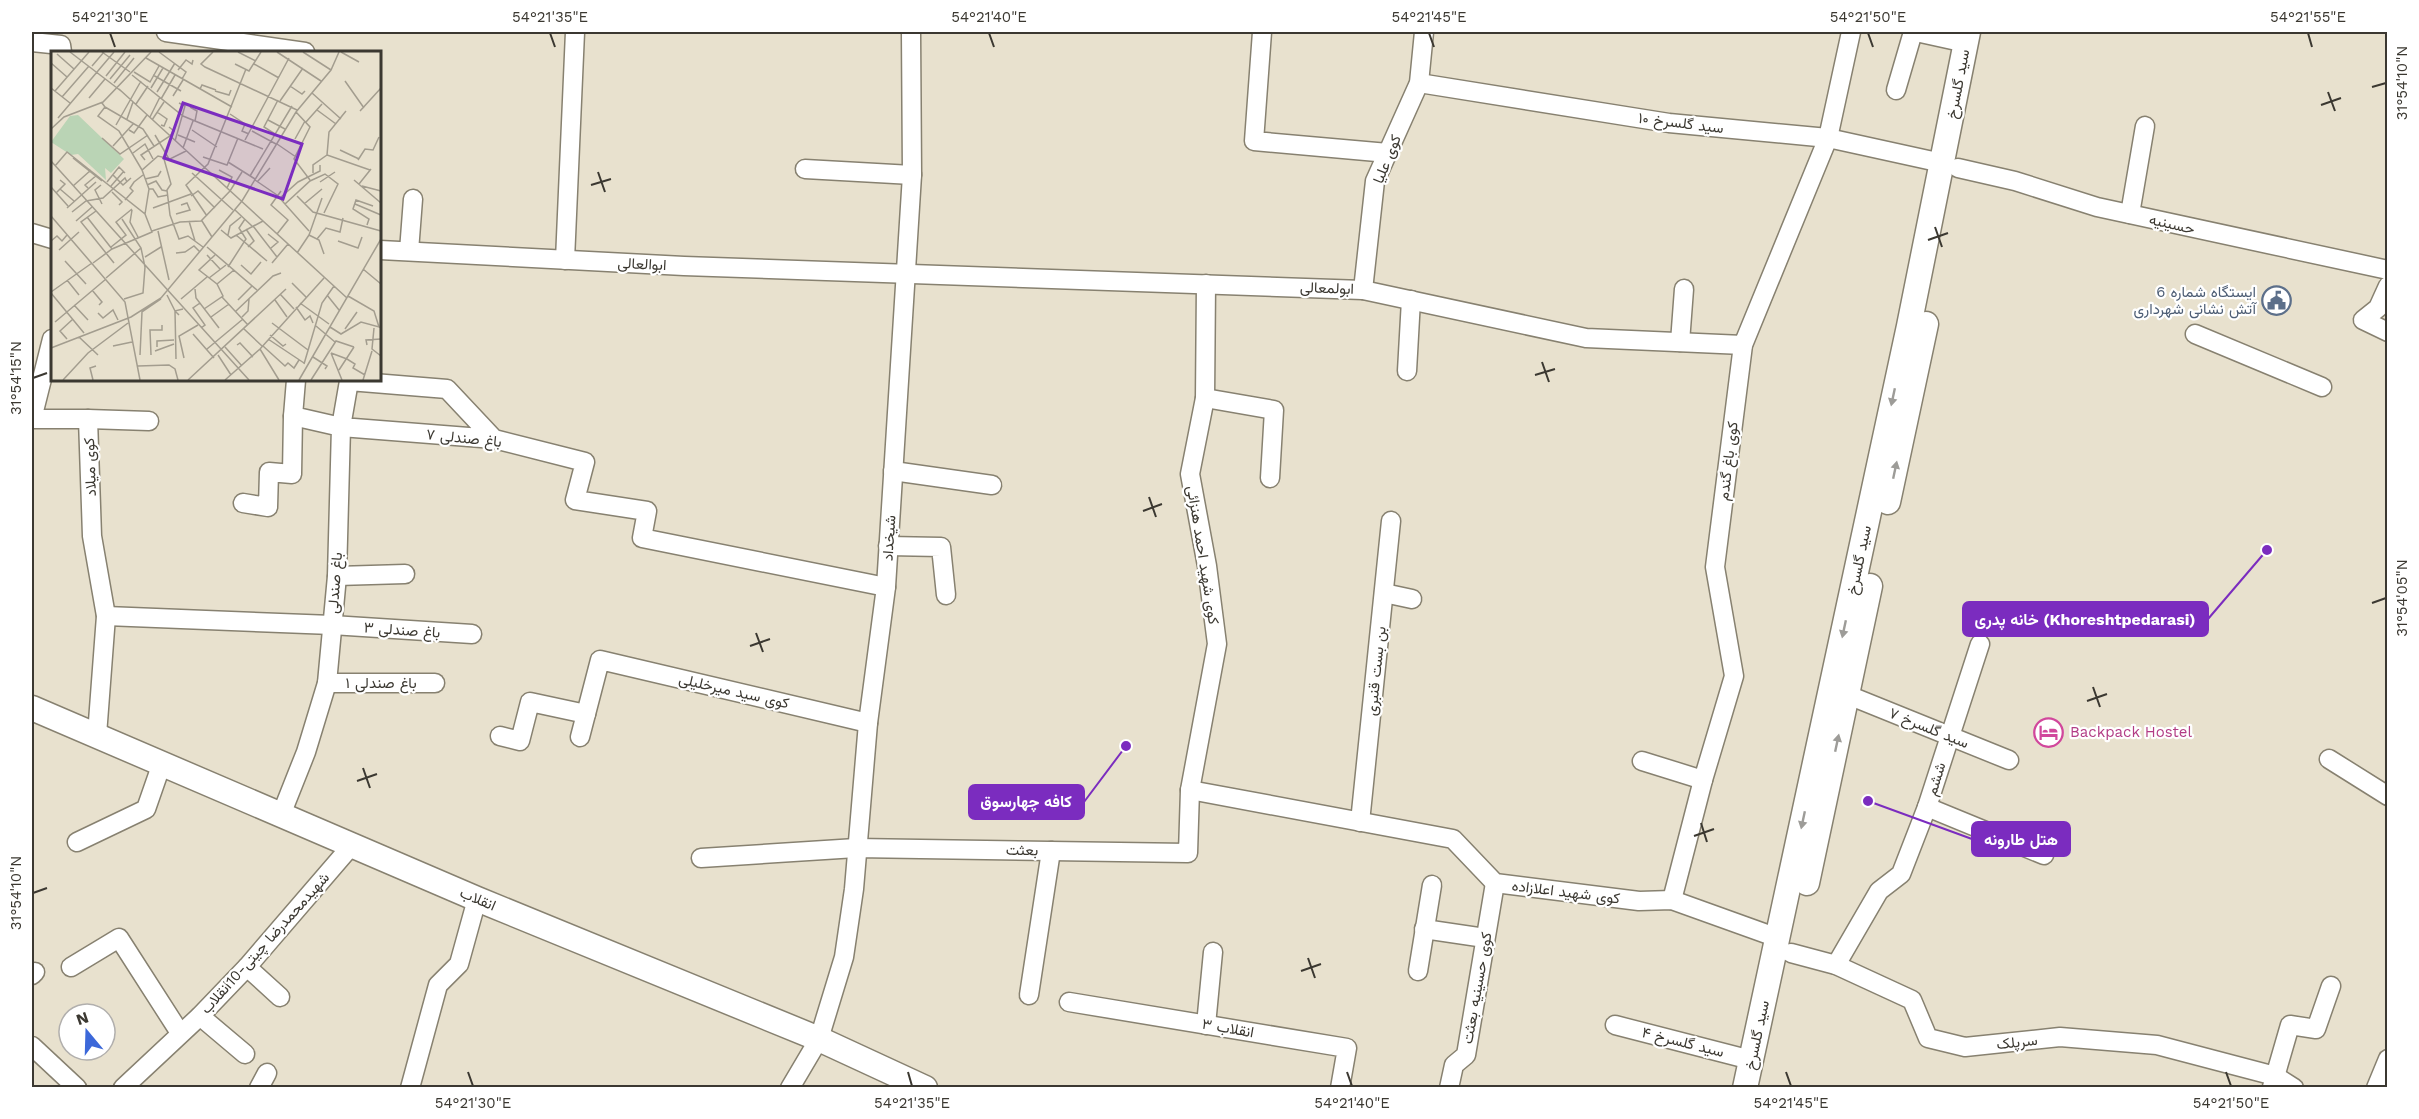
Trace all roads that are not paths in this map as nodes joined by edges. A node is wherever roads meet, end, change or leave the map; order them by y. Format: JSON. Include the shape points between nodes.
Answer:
{"nodes":[{"id":1,"x":166,"y":32,"type":"edge"},
{"id":2,"x":575,"y":32,"type":"edge"},
{"id":3,"x":911,"y":32,"type":"edge"},
{"id":4,"x":1262,"y":32,"type":"edge"},
{"id":5,"x":1424,"y":32,"type":"edge"},
{"id":6,"x":1851,"y":32,"type":"edge"},
{"id":7,"x":1915,"y":32,"type":"edge"},
{"id":8,"x":1973,"y":35,"type":"edge"},
{"id":9,"x":32,"y":42,"type":"edge"},
{"id":10,"x":62,"y":51,"type":"edge"},
{"id":11,"x":298,"y":51,"type":"edge"},
{"id":12,"x":1419,"y":83,"type":"junction"},
{"id":13,"x":1896,"y":90,"type":"dead end"},
{"id":14,"x":2145,"y":126,"type":"dead end"},
{"id":15,"x":1828,"y":138,"type":"junction"},
{"id":16,"x":1388,"y":153,"type":"junction"},
{"id":17,"x":1950,"y":165,"type":"junction"},
{"id":18,"x":805,"y":168,"type":"dead end"},
{"id":19,"x":912,"y":175,"type":"junction"},
{"id":20,"x":413,"y":199,"type":"dead end"},
{"id":21,"x":2130,"y":214,"type":"junction"},
{"id":22,"x":32,"y":232,"type":"edge"},
{"id":23,"x":51,"y":239,"type":"edge"},
{"id":24,"x":381,"y":250,"type":"edge"},
{"id":25,"x":410,"y":251,"type":"junction"},
{"id":26,"x":565,"y":260,"type":"junction"},
{"id":27,"x":2388,"y":270,"type":"edge"},
{"id":28,"x":906,"y":274,"type":"junction"},
{"id":29,"x":1206,"y":284,"type":"junction"},
{"id":30,"x":2388,"y":286,"type":"edge"},
{"id":31,"x":1684,"y":289,"type":"dead end"},
{"id":32,"x":1363,"y":290,"type":"junction"},
{"id":33,"x":1411,"y":300,"type":"junction"},
{"id":34,"x":2388,"y":332,"type":"edge"},
{"id":35,"x":2195,"y":334,"type":"dead end"},
{"id":36,"x":1680,"y":342,"type":"junction"},
{"id":37,"x":51,"y":343,"type":"edge"},
{"id":38,"x":1743,"y":345,"type":"junction"},
{"id":39,"x":1407,"y":371,"type":"dead end"},
{"id":40,"x":296,"y":381,"type":"edge"},
{"id":41,"x":2322,"y":387,"type":"dead end"},
{"id":42,"x":1205,"y":398,"type":"junction"},
{"id":43,"x":294,"y":416,"type":"junction"},
{"id":44,"x":32,"y":419,"type":"edge"},
{"id":45,"x":88,"y":419,"type":"junction"},
{"id":46,"x":149,"y":421,"type":"dead end"},
{"id":47,"x":341,"y":427,"type":"junction"},
{"id":48,"x":1895,"y":429,"type":"junction"},
{"id":49,"x":494,"y":440,"type":"junction"},
{"id":50,"x":893,"y":471,"type":"junction"},
{"id":51,"x":1270,"y":478,"type":"dead end"},
{"id":52,"x":992,"y":485,"type":"dead end"},
{"id":53,"x":243,"y":504,"type":"dead end"},
{"id":54,"x":1391,"y":521,"type":"dead end"},
{"id":55,"x":888,"y":546,"type":"junction"},
{"id":56,"x":405,"y":574,"type":"dead end"},
{"id":57,"x":337,"y":576,"type":"junction"},
{"id":58,"x":886,"y":587,"type":"junction"},
{"id":59,"x":1384,"y":592,"type":"junction"},
{"id":60,"x":946,"y":596,"type":"dead end"},
{"id":61,"x":1412,"y":599,"type":"dead end"},
{"id":62,"x":106,"y":616,"type":"junction"},
{"id":63,"x":332,"y":625,"type":"junction"},
{"id":64,"x":472,"y":634,"type":"dead end"},
{"id":65,"x":1980,"y":644,"type":"dead end"},
{"id":66,"x":327,"y":683,"type":"junction"},
{"id":67,"x":435,"y":683,"type":"dead end"},
{"id":68,"x":1848,"y":695,"type":"junction"},
{"id":69,"x":32,"y":708,"type":"edge"},
{"id":70,"x":586,"y":714,"type":"junction"},
{"id":71,"x":868,"y":723,"type":"junction"},
{"id":72,"x":97,"y":735,"type":"junction"},
{"id":73,"x":1950,"y":735,"type":"junction"},
{"id":74,"x":500,"y":736,"type":"dead end"},
{"id":75,"x":580,"y":736,"type":"dead end"},
{"id":76,"x":2329,"y":759,"type":"dead end"},
{"id":77,"x":2009,"y":760,"type":"dead end"},
{"id":78,"x":1642,"y":761,"type":"dead end"},
{"id":79,"x":162,"y":763,"type":"junction"},
{"id":80,"x":1703,"y":780,"type":"junction"},
{"id":81,"x":1190,"y":790,"type":"junction"},
{"id":82,"x":2388,"y":796,"type":"edge"},
{"id":83,"x":1927,"y":807,"type":"junction"},
{"id":84,"x":281,"y":815,"type":"junction"},
{"id":85,"x":1360,"y":822,"type":"junction"},
{"id":86,"x":77,"y":842,"type":"dead end"},
{"id":87,"x":352,"y":845,"type":"junction"},
{"id":88,"x":856,"y":848,"type":"junction"},
{"id":89,"x":1051,"y":851,"type":"junction"},
{"id":90,"x":1188,"y":853,"type":"joint"},
{"id":91,"x":2044,"y":855,"type":"dead end"},
{"id":92,"x":701,"y":858,"type":"dead end"},
{"id":93,"x":1495,"y":883,"type":"junction"},
{"id":94,"x":1432,"y":885,"type":"dead end"},
{"id":95,"x":477,"y":898,"type":"junction"},
{"id":96,"x":1672,"y":900,"type":"junction"},
{"id":97,"x":1424,"y":929,"type":"junction"},
{"id":98,"x":1485,"y":938,"type":"junction"},
{"id":99,"x":1784,"y":946,"type":"junction"},
{"id":100,"x":1213,"y":952,"type":"dead end"},
{"id":101,"x":1836,"y":965,"type":"junction"},
{"id":102,"x":71,"y":966,"type":"dead end"},
{"id":103,"x":247,"y":967,"type":"junction"},
{"id":104,"x":1418,"y":971,"type":"dead end"},
{"id":105,"x":2331,"y":986,"type":"dead end"},
{"id":106,"x":1029,"y":995,"type":"dead end"},
{"id":107,"x":280,"y":997,"type":"dead end"},
{"id":108,"x":1069,"y":1002,"type":"dead end"},
{"id":109,"x":200,"y":1016,"type":"junction"},
{"id":110,"x":1206,"y":1025,"type":"junction"},
{"id":111,"x":1615,"y":1025,"type":"dead end"},
{"id":112,"x":180,"y":1033,"type":"junction"},
{"id":113,"x":819,"y":1039,"type":"junction"},
{"id":114,"x":32,"y":1046,"type":"edge"},
{"id":115,"x":245,"y":1054,"type":"dead end"},
{"id":116,"x":2388,"y":1059,"type":"edge"},
{"id":117,"x":1751,"y":1060,"type":"junction"},
{"id":118,"x":2274,"y":1082,"type":"edge"},
{"id":119,"x":77,"y":1088,"type":"edge"},
{"id":120,"x":123,"y":1088,"type":"edge"},
{"id":121,"x":410,"y":1088,"type":"edge"},
{"id":122,"x":790,"y":1088,"type":"edge"},
{"id":123,"x":925,"y":1088,"type":"edge"},
{"id":124,"x":1340,"y":1088,"type":"edge"},
{"id":125,"x":1449,"y":1088,"type":"edge"},
{"id":126,"x":1745,"y":1088,"type":"edge"},
{"id":127,"x":1762,"y":1088,"type":"edge"},
{"id":128,"x":2294,"y":1088,"type":"edge"},
{"id":129,"x":2376,"y":1088,"type":"edge"}],
"edges":[{"from":1,"to":11,"type":"street"},
{"from":2,"to":26,"type":"street"},
{"from":3,"to":19,"type":"street","name":"شیخداد"},
{"from":4,"to":16,"type":"street","via":[[1254,141]]},
{"from":5,"to":12,"type":"street","name":"کوی علیا"},
{"from":6,"to":15,"type":"street","name":"کوی باغ گندم"},
{"from":7,"to":8,"type":"street"},
{"from":7,"to":13,"type":"street"},
{"from":8,"to":17,"type":"main road","name":"سید گلسرخ"},
{"from":9,"to":10,"type":"street","via":[[61,45]]},
{"from":12,"to":15,"type":"street","name":"سید گلسرخ ۱۰","via":[[1669,123]]},
{"from":12,"to":16,"type":"street","name":"کوی علیا"},
{"from":14,"to":21,"type":"street"},
{"from":15,"to":17,"type":"street","name":"سید گلسرخ ۱۰"},
{"from":15,"to":38,"type":"street","name":"کوی باغ گندم"},
{"from":16,"to":32,"type":"street","name":"کوی علیا","via":[[1375,181]]},
{"from":17,"to":21,"type":"street","name":"حسینیه"},
{"from":17,"to":48,"type":"main road","name":"سید گلسرخ"},
{"from":18,"to":19,"type":"street"},
{"from":19,"to":28,"type":"street","name":"شیخداد"},
{"from":20,"to":25,"type":"street"},
{"from":21,"to":27,"type":"street","name":"حسینیه"},
{"from":22,"to":23,"type":"street"},
{"from":24,"to":25,"type":"street","name":"ابوالعالی"},
{"from":25,"to":26,"type":"street","name":"ابوالعالی"},
{"from":26,"to":28,"type":"street","name":"ابوالعالی"},
{"from":28,"to":29,"type":"street","name":"ابولمعالی"},
{"from":28,"to":50,"type":"street","name":"شیخداد"},
{"from":29,"to":32,"type":"street","name":"ابولمعالی"},
{"from":29,"to":42,"type":"street","name":"کوی شهید احمد هنزائی"},
{"from":30,"to":34,"type":"street","via":[[2378,309],[2363,320]]},
{"from":31,"to":36,"type":"street"},
{"from":32,"to":33,"type":"street","name":"ابولمعالی"},
{"from":33,"to":36,"type":"street","name":"ابولمعالی","via":[[1586,338]]},
{"from":33,"to":39,"type":"street"},
{"from":35,"to":41,"type":"street"},
{"from":36,"to":38,"type":"street","name":"ابولمعالی"},
{"from":37,"to":44,"type":"street","name":"کوی میلاد"},
{"from":38,"to":80,"type":"street","name":"کوی باغ گندم","via":[[1715,567],[1734,676]]},
{"from":40,"to":43,"type":"street"},
{"from":42,"to":51,"type":"street","via":[[1274,410]]},
{"from":42,"to":81,"type":"street","name":"کوی شهید احمد هنزائی","via":[[1190,474],[1217,644]]},
{"from":43,"to":47,"type":"street"},
{"from":43,"to":53,"type":"street","via":[[292,474],[269,472],[268,507]]},
{"from":44,"to":45,"type":"street","name":"کوی میلاد"},
{"from":45,"to":46,"type":"street"},
{"from":45,"to":62,"type":"street","name":"کوی میلاد","via":[[92,536]]},
{"from":47,"to":49,"type":"street","name":"باغ صندلی ۷"},
{"from":47,"to":49,"type":"street","name":"باغ صندلی","via":[[349,381],[425,387],[447,389]]},
{"from":47,"to":57,"type":"street","name":"باغ صندلی"},
{"from":68,"to":48,"type":"main road","name":"سید گلسرخ","one_way":true},
{"from":48,"to":99,"type":"main road","name":"سید گلسرخ","one_way":true},
{"from":49,"to":58,"type":"street","name":"باغ صندلی ۷","via":[[585,462],[574,500],[647,511],[642,538]]},
{"from":50,"to":52,"type":"street"},
{"from":50,"to":55,"type":"street","name":"شیخداد"},
{"from":54,"to":59,"type":"street","name":"بن بست قنبری"},
{"from":55,"to":58,"type":"street","name":"شیخداد"},
{"from":55,"to":60,"type":"street","via":[[941,547]]},
{"from":56,"to":57,"type":"street"},
{"from":57,"to":63,"type":"street","name":"باغ صندلی"},
{"from":58,"to":71,"type":"street","name":"شیخداد"},
{"from":59,"to":61,"type":"street"},
{"from":59,"to":85,"type":"street","name":"بن بست قنبری"},
{"from":62,"to":63,"type":"street"},
{"from":62,"to":72,"type":"street","name":"کوی میلاد"},
{"from":63,"to":64,"type":"street","name":"باغ صندلی ۳"},
{"from":63,"to":66,"type":"street","name":"باغ صندلی"},
{"from":65,"to":73,"type":"street","name":"ششم"},
{"from":66,"to":67,"type":"street","name":"باغ صندلی ۱"},
{"from":66,"to":84,"type":"street","name":"باغ صندلی"},
{"from":68,"to":73,"type":"street","name":"سید گلسرخ ۷"},
{"from":99,"to":68,"type":"main road","name":"سید گلسرخ","one_way":true},
{"from":69,"to":72,"type":"main road","name":"انقلاب"},
{"from":70,"to":71,"type":"street","name":"کوی سید میرخلیلی","via":[[600,660]]},
{"from":70,"to":74,"type":"street","via":[[530,702],[520,741]]},
{"from":70,"to":75,"type":"street"},
{"from":71,"to":88,"type":"street","name":"شیخداد"},
{"from":72,"to":79,"type":"main road","name":"انقلاب"},
{"from":73,"to":77,"type":"street","name":"سید گلسرخ ۷"},
{"from":73,"to":83,"type":"street","name":"ششم"},
{"from":76,"to":82,"type":"street"},
{"from":78,"to":80,"type":"street"},
{"from":79,"to":84,"type":"main road","name":"انقلاب"},
{"from":79,"to":86,"type":"street","via":[[146,809]]},
{"from":80,"to":96,"type":"street","name":"کوی باغ گندم"},
{"from":81,"to":85,"type":"street","name":"کوی شهید اعلازاده"},
{"from":81,"to":90,"type":"street","name":"کوی شهید احمد هنزائی"},
{"from":83,"to":91,"type":"street"},
{"from":83,"to":101,"type":"street","name":"ششم","via":[[1901,874],[1879,891]]},
{"from":84,"to":87,"type":"main road","name":"انقلاب"},
{"from":85,"to":93,"type":"street","name":"کوی شهید اعلازاده","via":[[1453,839]]},
{"from":87,"to":95,"type":"main road","name":"انقلاب"},
{"from":87,"to":103,"type":"street","name":"شهیدمحمدرضا چیتی-10انقلاب"},
{"from":88,"to":89,"type":"street","name":"بعثت"},
{"from":88,"to":92,"type":"street","name":"بعثت"},
{"from":88,"to":113,"type":"street","name":"شیخداد","via":[[844,957]]},
{"from":89,"to":90,"type":"street","name":"بعثت"},
{"from":89,"to":106,"type":"street"},
{"from":93,"to":96,"type":"street","name":"کوی شهید اعلازاده","via":[[1640,902]]},
{"from":93,"to":98,"type":"street","name":"کوی حسینیه بعثت"},
{"from":94,"to":97,"type":"street"},
{"from":95,"to":113,"type":"main road","name":"انقلاب"},
{"from":95,"to":121,"type":"street","via":[[459,964],[438,985]]},
{"from":96,"to":99,"type":"street","name":"کوی شهید اعلازاده"},
{"from":97,"to":98,"type":"street"},
{"from":97,"to":104,"type":"street"},
{"from":98,"to":125,"type":"street","name":"کوی حسینیه بعثت","via":[[1466,1055],[1454,1065]]},
{"from":99,"to":101,"type":"street","name":"سرپلک"},
{"from":99,"to":117,"type":"main road","name":"سید گلسرخ"},
{"from":99,"to":127,"type":"main road","name":"سید گلسرخ"},
{"from":100,"to":110,"type":"street"},
{"from":101,"to":118,"type":"street","name":"سرپلک","via":[[1912,1000],[1928,1038],[1937,1041],[1965,1047],[2060,1037],[2157,1046]]},
{"from":102,"to":112,"type":"street","via":[[119,938]]},
{"from":103,"to":107,"type":"street"},
{"from":103,"to":109,"type":"street","name":"شهیدمحمدرضا چیتی-10انقلاب"},
{"from":105,"to":118,"type":"street","via":[[2316,1029],[2290,1025]]},
{"from":108,"to":110,"type":"street","name":"انقلاب ۳"},
{"from":109,"to":112,"type":"street","name":"شهیدمحمدرضا چیتی-10انقلاب"},
{"from":109,"to":115,"type":"street"},
{"from":110,"to":124,"type":"street","name":"انقلاب ۳","via":[[1347,1048]]},
{"from":111,"to":117,"type":"street","name":"سید گلسرخ ۴"},
{"from":112,"to":120,"type":"street","name":"شهیدمحمدرضا چیتی-10انقلاب"},
{"from":113,"to":122,"type":"street","name":"شیخداد"},
{"from":113,"to":123,"type":"main road","name":"انقلاب"},
{"from":114,"to":119,"type":"street"},
{"from":116,"to":129,"type":"street"},
{"from":117,"to":126,"type":"main road","name":"سید گلسرخ"},
{"from":118,"to":128,"type":"street","name":"سرپلک"}]}
